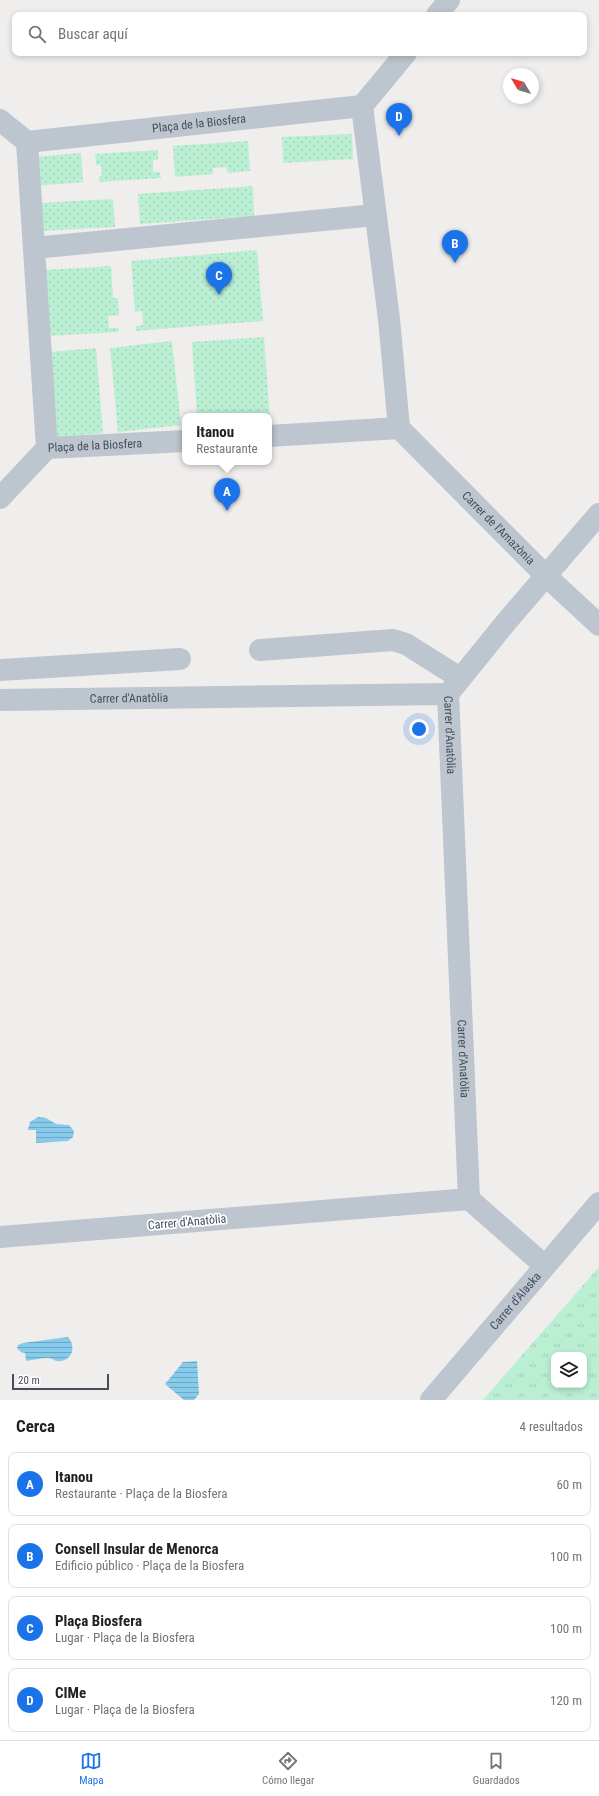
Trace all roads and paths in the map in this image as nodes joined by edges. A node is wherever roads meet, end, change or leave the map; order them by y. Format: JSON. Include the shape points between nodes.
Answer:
{"nodes":[{"id":1,"x":449,"y":0,"type":"edge"},
{"id":2,"x":439,"y":12,"type":"edge"},
{"id":3,"x":404,"y":56,"type":"edge"},
{"id":4,"x":362,"y":106,"type":"junction"},
{"id":5,"x":0,"y":120,"type":"edge"},
{"id":6,"x":27,"y":142,"type":"junction"},
{"id":7,"x":375,"y":215,"type":"junction"},
{"id":8,"x":34,"y":248,"type":"junction"},
{"id":9,"x":399,"y":428,"type":"junction"},
{"id":10,"x":272,"y":436,"type":"edge"},
{"id":11,"x":182,"y":440,"type":"edge"},
{"id":12,"x":47,"y":448,"type":"junction"},
{"id":13,"x":0,"y":498,"type":"edge"},
{"id":14,"x":599,"y":514,"type":"edge"},
{"id":15,"x":545,"y":575,"type":"junction"},
{"id":16,"x":599,"y":625,"type":"edge"},
{"id":17,"x":260,"y":650,"type":"dead end"},
{"id":18,"x":180,"y":659,"type":"dead end"},
{"id":19,"x":0,"y":670,"type":"edge"},
{"id":20,"x":454,"y":686,"type":"junction"},
{"id":21,"x":0,"y":700,"type":"edge"},
{"id":22,"x":470,"y":1199,"type":"junction"},
{"id":23,"x":599,"y":1202,"type":"edge"},
{"id":24,"x":0,"y":1237,"type":"edge"},
{"id":25,"x":545,"y":1266,"type":"junction"},
{"id":26,"x":431,"y":1400,"type":"edge"}],
"edges":[{"from":1,"to":2,"type":"street"},
{"from":3,"to":4,"type":"street"},
{"from":4,"to":6,"type":"street","name":"Plaça de la Biosfera"},
{"from":4,"to":7,"type":"street"},
{"from":5,"to":6,"type":"street"},
{"from":6,"to":8,"type":"street","name":"Plaça de la Biosfera"},
{"from":7,"to":8,"type":"street"},
{"from":7,"to":9,"type":"street","via":[[389,319]]},
{"from":8,"to":12,"type":"street","name":"Plaça de la Biosfera"},
{"from":9,"to":10,"type":"street"},
{"from":9,"to":15,"type":"street","name":"Carrer de l'Amazònia"},
{"from":11,"to":12,"type":"street","name":"Plaça de la Biosfera"},
{"from":12,"to":13,"type":"street"},
{"from":14,"to":15,"type":"street"},
{"from":15,"to":16,"type":"street","name":"Carrer de l'Amazònia"},
{"from":15,"to":20,"type":"street"},
{"from":17,"to":20,"type":"street","via":[[393,640],[406,644]]},
{"from":18,"to":19,"type":"street"},
{"from":20,"to":21,"type":"street","name":"Carrer d'Anatòlia"},
{"from":20,"to":22,"type":"street","name":"Carrer d'Anatòlia"},
{"from":22,"to":24,"type":"street","name":"Carrer d'Anatòlia"},
{"from":22,"to":25,"type":"street"},
{"from":23,"to":25,"type":"street","name":"Carrer d'Alaska"},
{"from":25,"to":26,"type":"street","name":"Carrer d'Alaska"}]}
